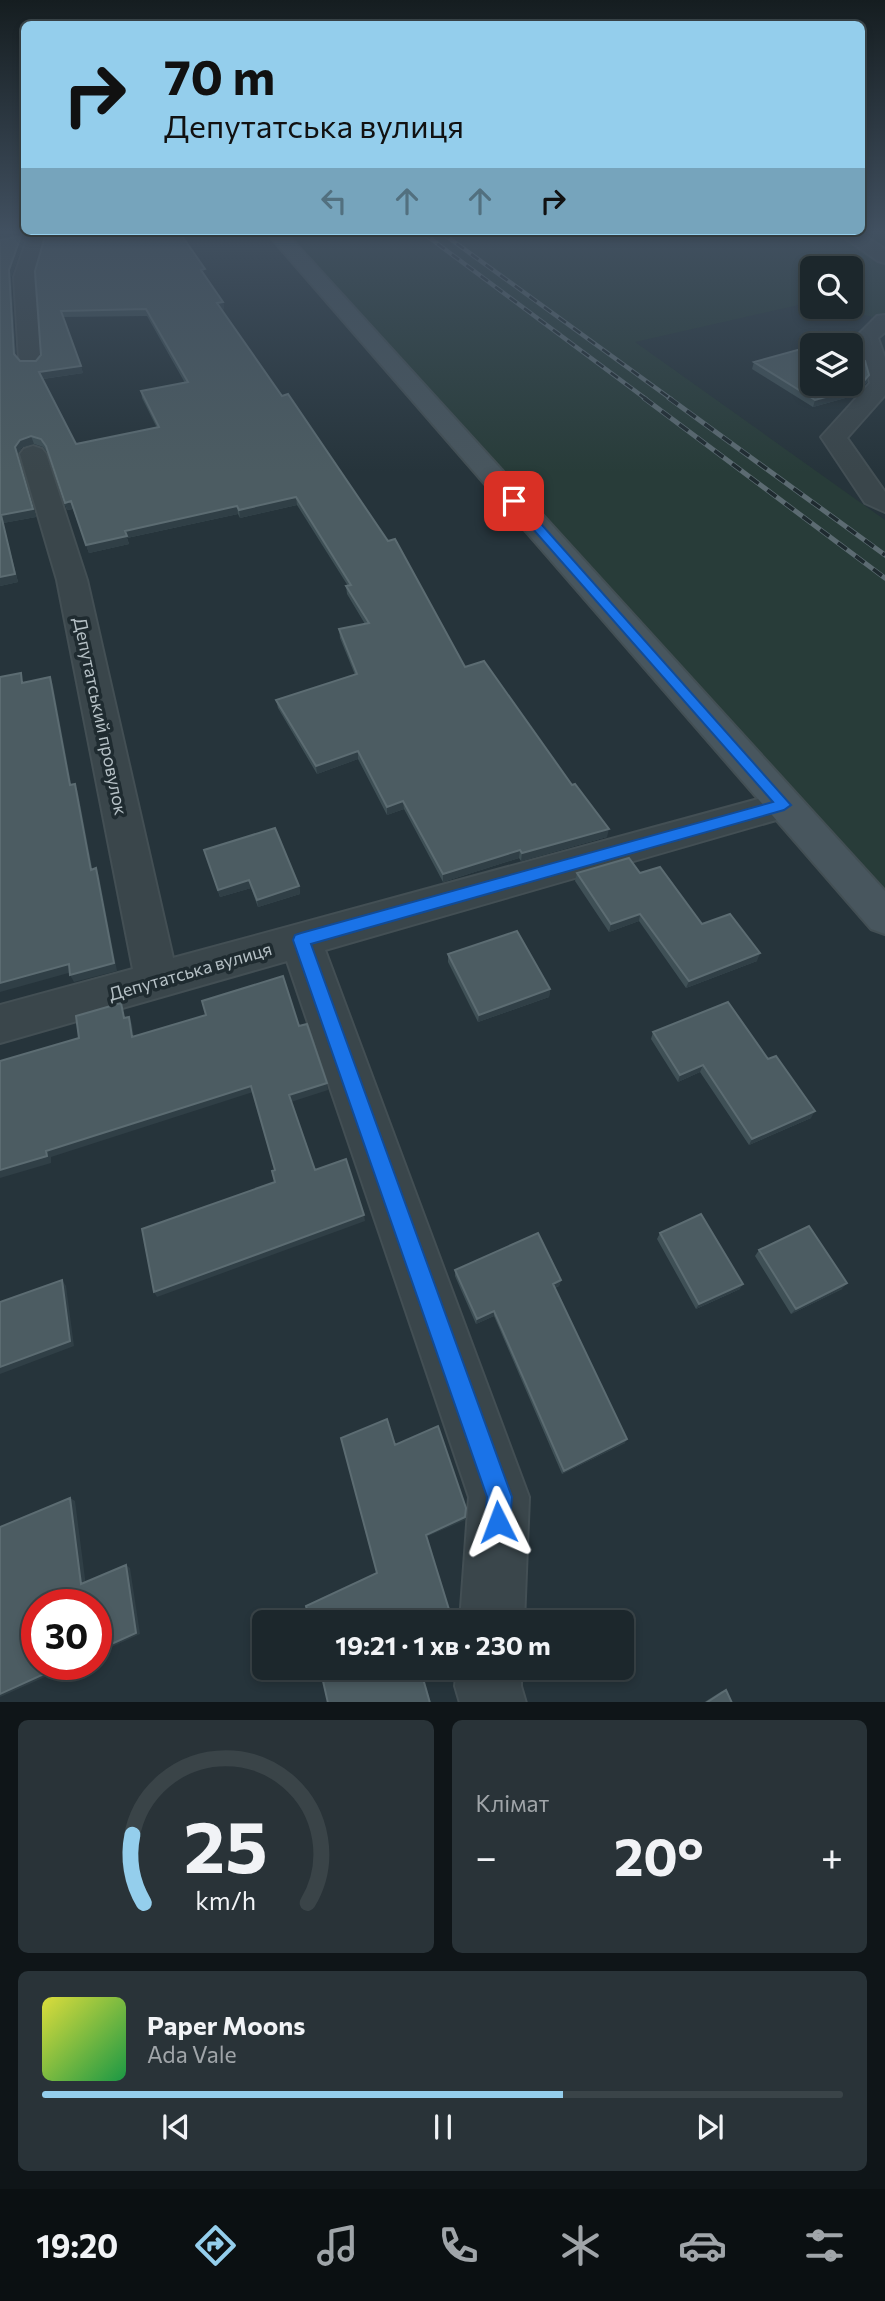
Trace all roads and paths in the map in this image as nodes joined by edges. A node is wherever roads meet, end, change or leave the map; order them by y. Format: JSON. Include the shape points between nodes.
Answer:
{"nodes":[{"id":1,"x":26,"y":312,"type":"edge"},
{"id":2,"x":347,"y":312,"type":"edge"},
{"id":3,"x":885,"y":321,"type":"edge"},
{"id":4,"x":30,"y":360,"type":"edge"},
{"id":5,"x":33,"y":454,"type":"dead end"},
{"id":6,"x":885,"y":504,"type":"edge"},
{"id":7,"x":784,"y":805,"type":"junction"},
{"id":8,"x":885,"y":918,"type":"edge"},
{"id":9,"x":301,"y":940,"type":"junction"},
{"id":10,"x":157,"y":980,"type":"junction"},
{"id":11,"x":0,"y":1024,"type":"edge"},
{"id":12,"x":493,"y":1610,"type":"edge"},
{"id":13,"x":488,"y":1680,"type":"edge"},
{"id":14,"x":493,"y":1702,"type":"edge"}],
"edges":[{"from":1,"to":4,"type":"street"},
{"from":2,"to":7,"type":"street"},
{"from":3,"to":6,"type":"street","via":[[867,337],[882,384],[834,437],[875,497]]},
{"from":5,"to":10,"type":"street","name":"Депутатський провулок","via":[[72,580]]},
{"from":7,"to":8,"type":"street"},
{"from":7,"to":9,"type":"street","name":"Депутатська вулиця"},
{"from":9,"to":10,"type":"street","name":"Депутатська вулиця"},
{"from":9,"to":12,"type":"street","via":[[499,1497]]},
{"from":10,"to":11,"type":"street","name":"Депутатська вулиця"},
{"from":13,"to":14,"type":"street"}]}
